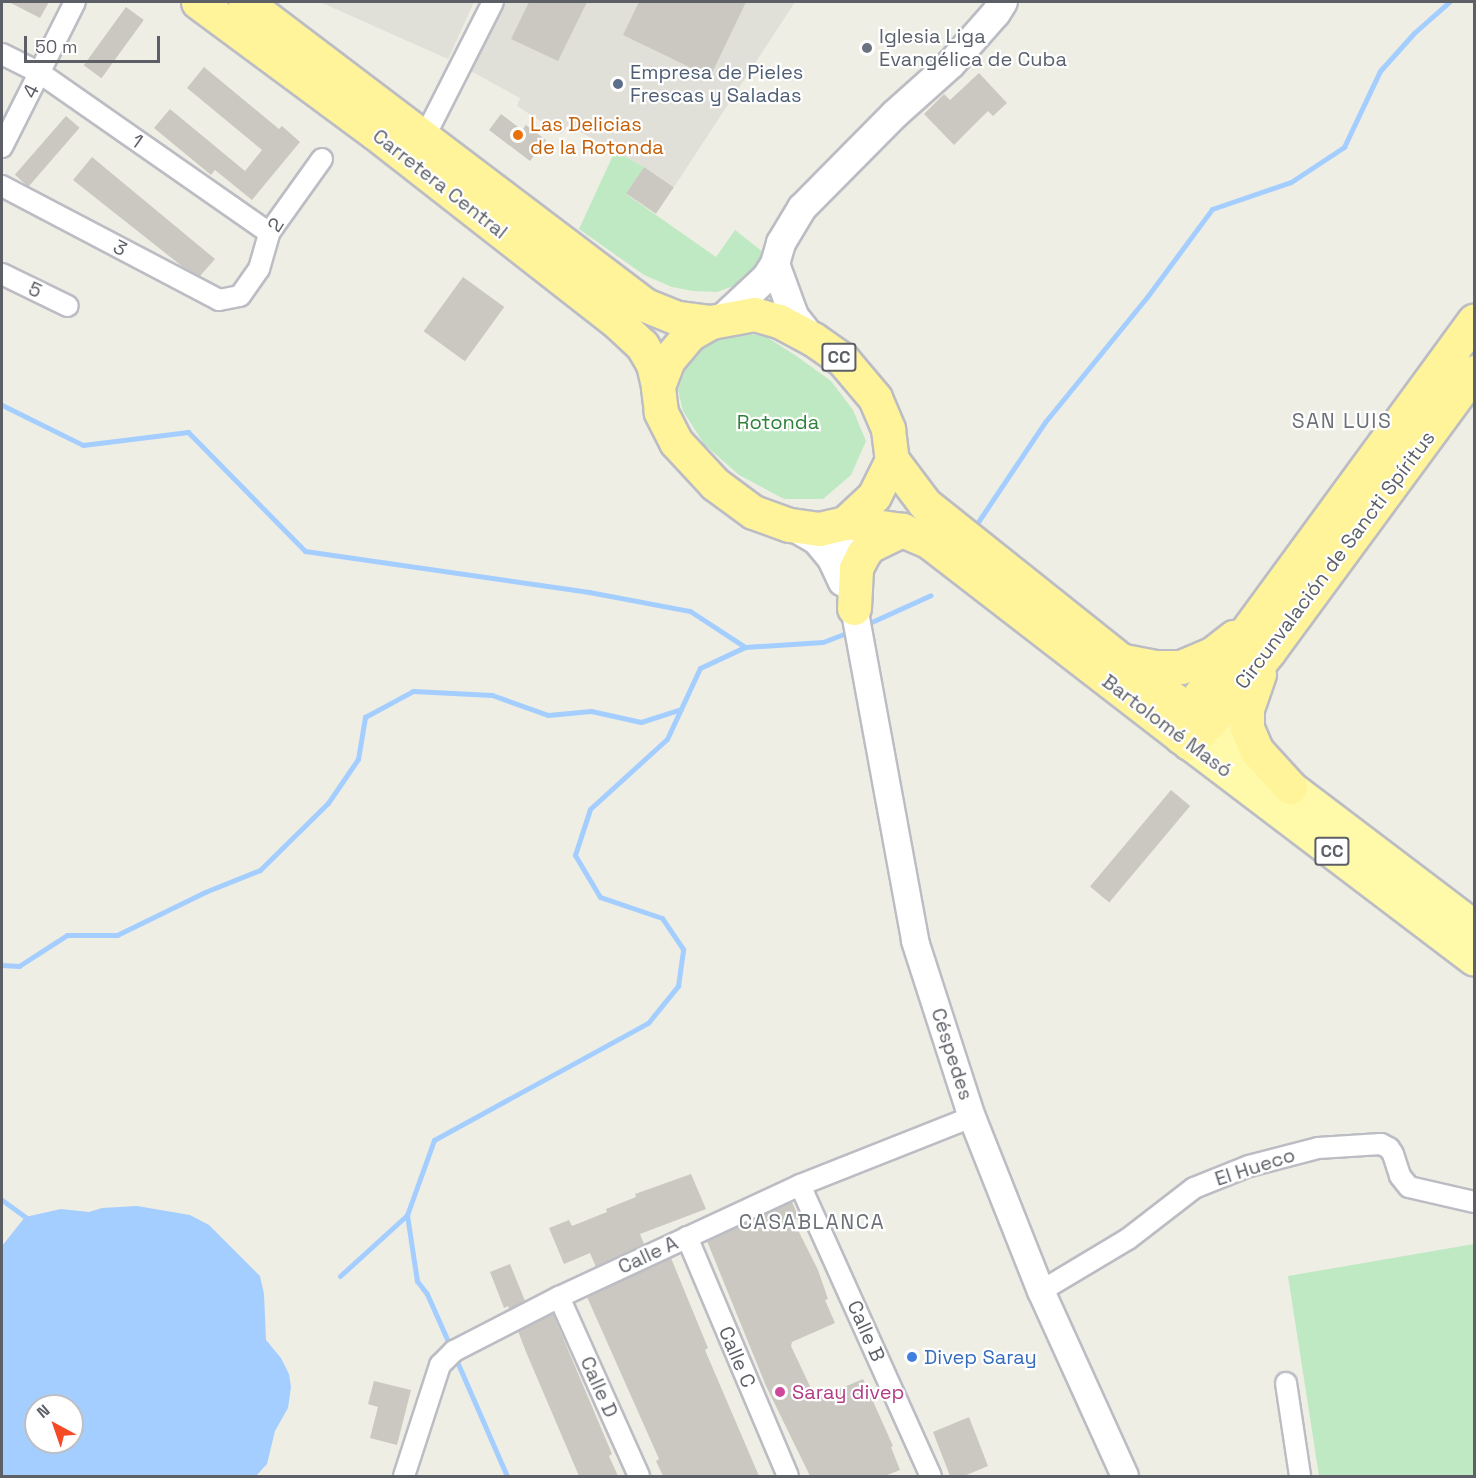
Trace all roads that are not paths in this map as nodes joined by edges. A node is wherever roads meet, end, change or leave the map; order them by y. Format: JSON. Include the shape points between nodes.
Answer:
{"nodes":[{"id":1,"x":75,"y":2,"type":"edge"},
{"id":2,"x":198,"y":2,"type":"edge"},
{"id":3,"x":245,"y":2,"type":"edge"},
{"id":4,"x":493,"y":2,"type":"edge"},
{"id":5,"x":1003,"y":2,"type":"edge"},
{"id":6,"x":2,"y":54,"type":"edge"},
{"id":7,"x":40,"y":73,"type":"junction"},
{"id":8,"x":425,"y":136,"type":"junction"},
{"id":9,"x":2,"y":147,"type":"edge"},
{"id":10,"x":322,"y":159,"type":"dead end"},
{"id":11,"x":2,"y":186,"type":"edge"},
{"id":12,"x":269,"y":233,"type":"junction"},
{"id":13,"x":775,"y":264,"type":"junction"},
{"id":14,"x":2,"y":274,"type":"edge"},
{"id":15,"x":240,"y":296,"type":"joint"},
{"id":16,"x":68,"y":306,"type":"dead end"},
{"id":17,"x":1474,"y":320,"type":"edge"},
{"id":18,"x":716,"y":321,"type":"junction"},
{"id":19,"x":813,"y":339,"type":"junction"},
{"id":20,"x":1474,"y":372,"type":"edge"},
{"id":21,"x":658,"y":386,"type":"junction"},
{"id":22,"x":892,"y":460,"type":"junction"},
{"id":23,"x":846,"y":523,"type":"junction"},
{"id":24,"x":789,"y":525,"type":"junction"},
{"id":25,"x":902,"y":530,"type":"junction"},
{"id":26,"x":1271,"y":600,"type":"junction"},
{"id":27,"x":854,"y":613,"type":"junction"},
{"id":28,"x":1269,"y":651,"type":"junction"},
{"id":29,"x":1122,"y":661,"type":"junction"},
{"id":30,"x":1192,"y":729,"type":"junction"},
{"id":31,"x":1290,"y":787,"type":"junction"},
{"id":32,"x":1474,"y":927,"type":"edge"},
{"id":33,"x":1474,"y":959,"type":"edge"},
{"id":34,"x":972,"y":1117,"type":"junction"},
{"id":35,"x":800,"y":1185,"type":"junction"},
{"id":36,"x":1474,"y":1202,"type":"edge"},
{"id":37,"x":687,"y":1237,"type":"junction"},
{"id":38,"x":1041,"y":1291,"type":"junction"},
{"id":39,"x":558,"y":1297,"type":"junction"},
{"id":40,"x":1286,"y":1383,"type":"dead end"},
{"id":41,"x":404,"y":1476,"type":"edge"},
{"id":42,"x":639,"y":1476,"type":"edge"},
{"id":43,"x":788,"y":1476,"type":"edge"},
{"id":44,"x":931,"y":1476,"type":"edge"},
{"id":45,"x":1125,"y":1476,"type":"edge"},
{"id":46,"x":1300,"y":1476,"type":"edge"}],
"edges":[{"from":1,"to":7,"type":"street","name":"4"},
{"from":2,"to":21,"type":"highway","name":"Carretera Central","number":"CC","via":[[374,132],[617,322],[642,345],[653,364]]},
{"from":3,"to":8,"type":"highway","name":"Carretera Central","number":"CC"},
{"from":4,"to":8,"type":"street"},
{"from":5,"to":13,"type":"main road","via":[[951,64],[802,208],[781,243]]},
{"from":6,"to":7,"type":"street","name":"1"},
{"from":7,"to":9,"type":"street","name":"4"},
{"from":7,"to":12,"type":"street","name":"1"},
{"from":8,"to":18,"type":"highway","name":"Carretera Central","number":"CC","via":[[645,305],[678,318]]},
{"from":10,"to":12,"type":"street","name":"2"},
{"from":11,"to":15,"type":"street","name":"3","via":[[219,300]]},
{"from":12,"to":15,"type":"street","name":"2","via":[[260,269]]},
{"from":13,"to":18,"type":"main road","via":[[756,289]]},
{"from":13,"to":19,"type":"main road","via":[[790,307]]},
{"from":14,"to":16,"type":"street","name":"5"},
{"from":17,"to":26,"type":"highway","name":"Circunvalación de Sancti Spíritus"},
{"from":18,"to":19,"type":"highway","number":"CC","via":[[754,314],[779,321]]},
{"from":18,"to":21,"type":"highway","number":"CC","via":[[690,334],[676,349]]},
{"from":19,"to":22,"type":"highway","number":"CC","via":[[843,360],[875,398],[888,429]]},
{"from":20,"to":28,"type":"highway","name":"Circunvalación de Sancti Spíritus"},
{"from":21,"to":24,"type":"highway","number":"CC","via":[[661,412],[676,442],[715,484],[753,512]]},
{"from":22,"to":23,"type":"highway","via":[[874,496]]},
{"from":22,"to":29,"type":"highway","name":"Bartolomé Masó","number":"CC","via":[[925,504]]},
{"from":23,"to":24,"type":"highway","number":"CC","via":[[819,529]]},
{"from":23,"to":25,"type":"highway","name":"Bartolomé Masó","number":"CC"},
{"from":23,"to":27,"type":"street","name":"Céspedes","via":[[843,547]]},
{"from":24,"to":27,"type":"street","name":"Céspedes","via":[[816,541],[831,559]]},
{"from":25,"to":27,"type":"highway","via":[[876,542],[863,554],[856,568]]},
{"from":25,"to":30,"type":"highway","name":"Bartolomé Masó","number":"CC","via":[[928,541]]},
{"from":26,"to":29,"type":"highway","via":[[1245,628],[1212,654],[1181,667]]},
{"from":26,"to":30,"type":"highway","name":"Circunvalación de Sancti Spíritus","via":[[1200,695]]},
{"from":27,"to":34,"type":"street","name":"Céspedes","via":[[915,941]]},
{"from":28,"to":30,"type":"highway","name":"Circunvalación de Sancti Spíritus"},
{"from":28,"to":31,"type":"highway","via":[[1247,709],[1247,728],[1257,751]]},
{"from":29,"to":30,"type":"highway","name":"Bartolomé Masó","number":"CC"},
{"from":30,"to":31,"type":"main road","name":"Bartolomé Masó","number":"CC"},
{"from":30,"to":33,"type":"main road","name":"Bartolomé Masó","number":"CC"},
{"from":31,"to":32,"type":"main road","name":"Bartolomé Masó","number":"CC"},
{"from":34,"to":35,"type":"street","name":"Calle A"},
{"from":34,"to":38,"type":"street","name":"Céspedes"},
{"from":35,"to":37,"type":"street","name":"Calle A"},
{"from":35,"to":44,"type":"street","name":"Calle B"},
{"from":36,"to":38,"type":"street","name":"El Hueco","via":[[1409,1186],[1400,1176],[1389,1148],[1381,1144],[1318,1148],[1249,1166],[1194,1188],[1128,1239]]},
{"from":37,"to":39,"type":"street","name":"Calle A"},
{"from":37,"to":43,"type":"street","name":"Calle C"},
{"from":38,"to":45,"type":"street","name":"Céspedes"},
{"from":39,"to":41,"type":"street","name":"Calle A","via":[[451,1353],[440,1365]]},
{"from":39,"to":42,"type":"street","name":"Calle D"},
{"from":40,"to":46,"type":"street"}]}
